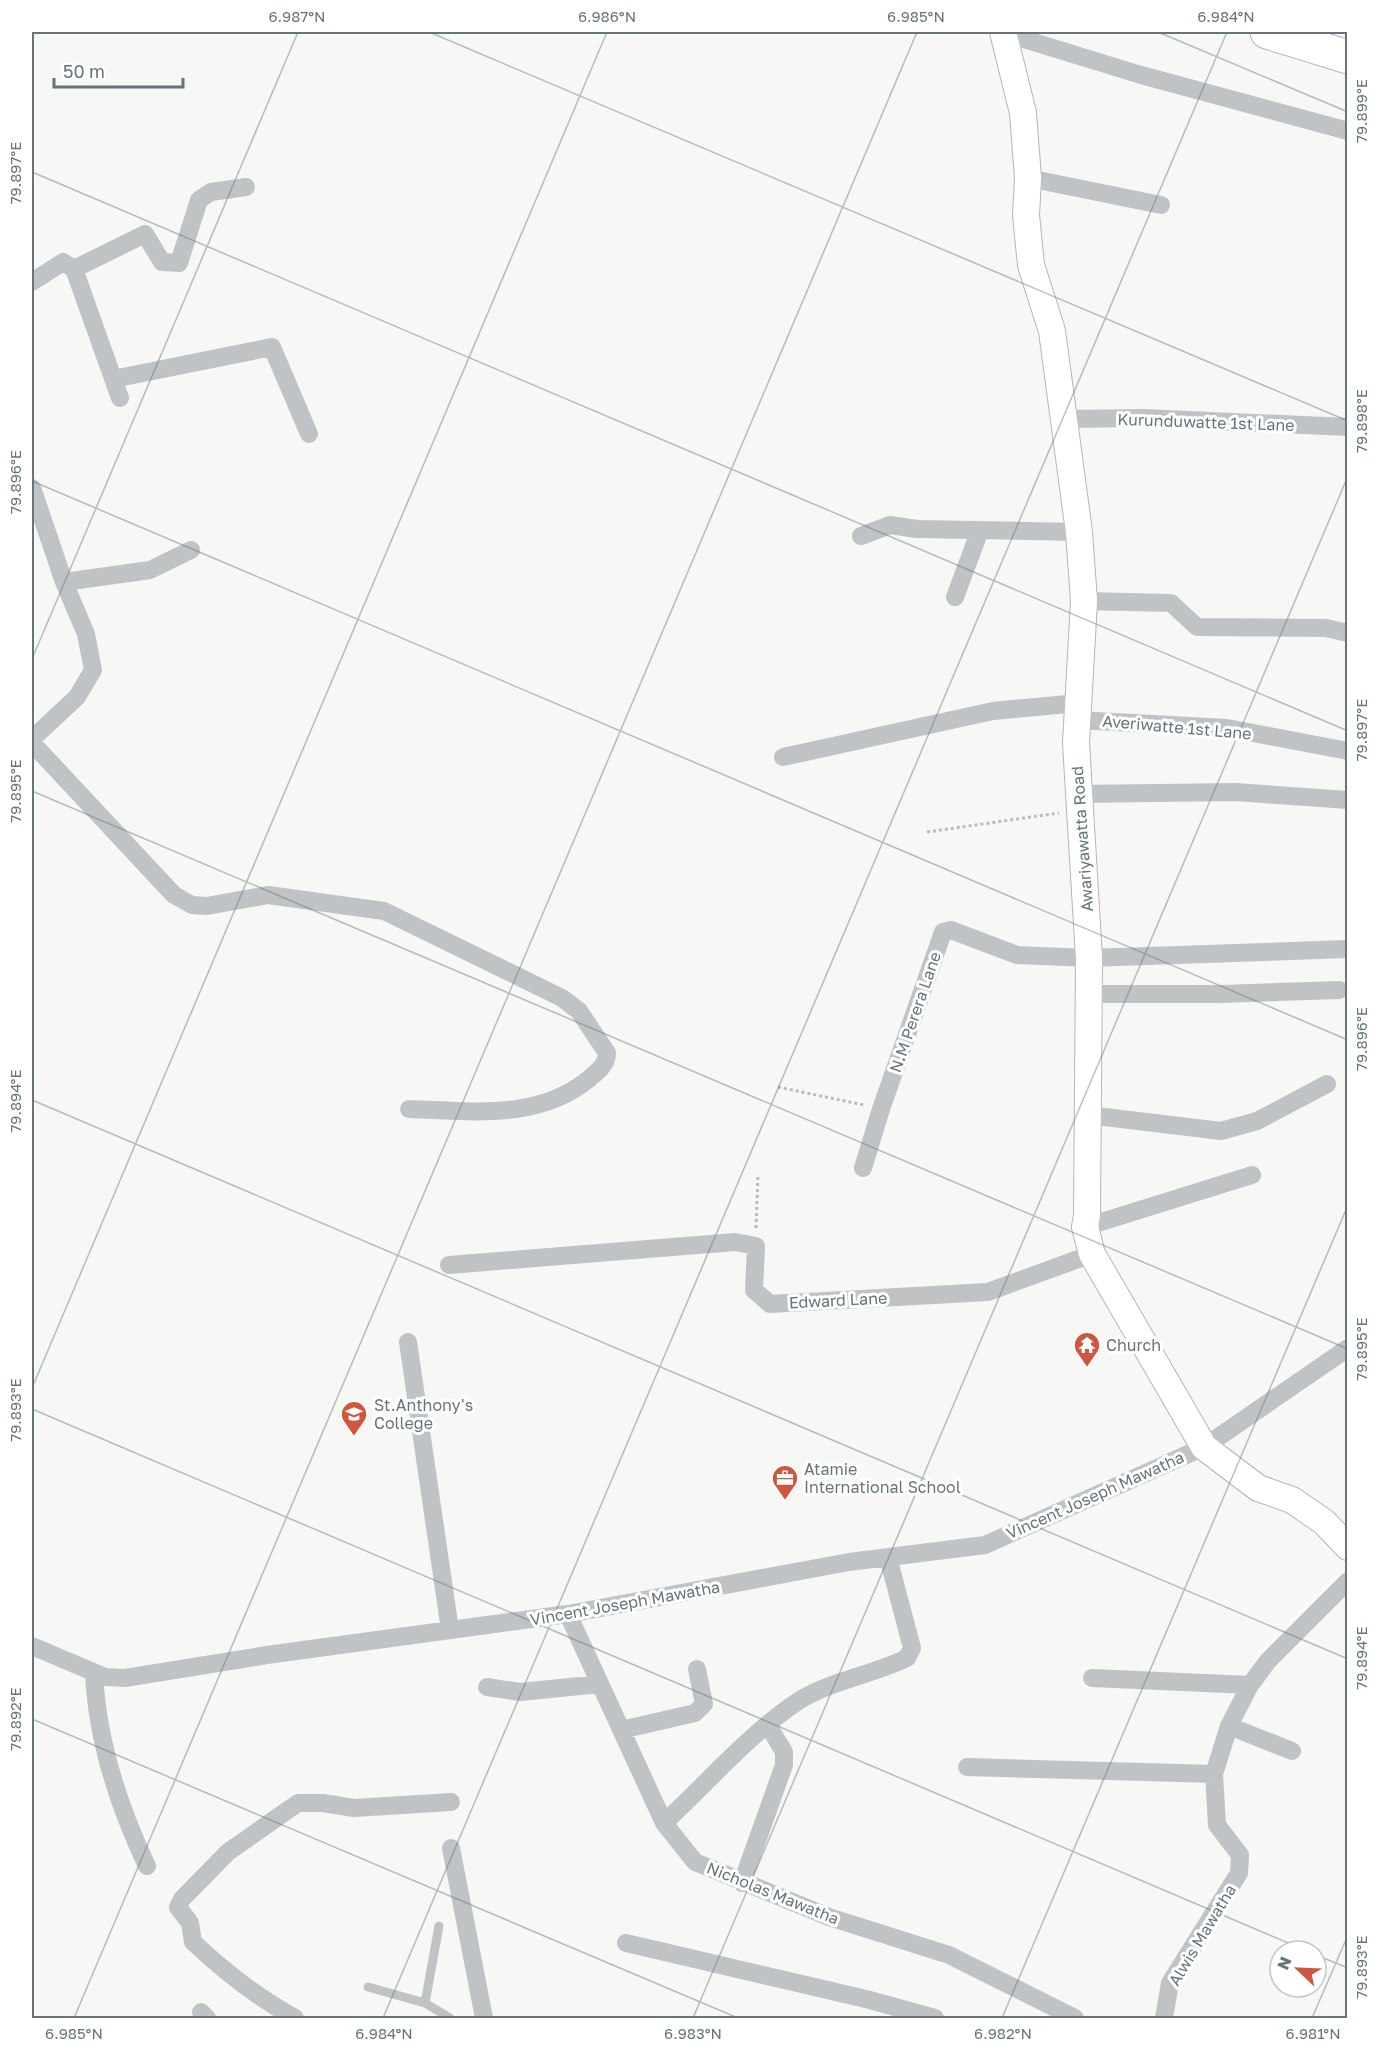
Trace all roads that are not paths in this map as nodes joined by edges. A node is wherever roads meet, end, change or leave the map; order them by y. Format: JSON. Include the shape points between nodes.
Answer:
{"nodes":[{"id":1,"x":1004,"y":32,"type":"edge"},
{"id":2,"x":1267,"y":32,"type":"edge"},
{"id":3,"x":1347,"y":57,"type":"edge"},
{"id":4,"x":1347,"y":131,"type":"edge"},
{"id":5,"x":1028,"y":178,"type":"junction"},
{"id":6,"x":246,"y":187,"type":"dead end"},
{"id":7,"x":1161,"y":205,"type":"dead end"},
{"id":8,"x":74,"y":269,"type":"junction"},
{"id":9,"x":32,"y":282,"type":"edge"},
{"id":10,"x":113,"y":379,"type":"junction"},
{"id":11,"x":120,"y":399,"type":"dead end"},
{"id":12,"x":1064,"y":419,"type":"junction"},
{"id":13,"x":1347,"y":427,"type":"edge"},
{"id":14,"x":309,"y":434,"type":"dead end"},
{"id":15,"x":32,"y":488,"type":"edge"},
{"id":16,"x":980,"y":530,"type":"junction"},
{"id":17,"x":1079,"y":532,"type":"junction"},
{"id":18,"x":861,"y":536,"type":"dead end"},
{"id":19,"x":191,"y":550,"type":"dead end"},
{"id":20,"x":64,"y":582,"type":"junction"},
{"id":21,"x":955,"y":597,"type":"dead end"},
{"id":22,"x":1084,"y":601,"type":"junction"},
{"id":23,"x":1347,"y":633,"type":"edge"},
{"id":24,"x":1078,"y":711,"type":"junction"},
{"id":25,"x":32,"y":741,"type":"edge"},
{"id":26,"x":1347,"y":751,"type":"edge"},
{"id":27,"x":783,"y":757,"type":"dead end"},
{"id":28,"x":1347,"y":800,"type":"edge"},
{"id":29,"x":1079,"y":802,"type":"junction"},
{"id":30,"x":1347,"y":950,"type":"edge"},
{"id":31,"x":1089,"y":958,"type":"junction"},
{"id":32,"x":1339,"y":990,"type":"dead end"},
{"id":33,"x":1089,"y":994,"type":"junction"},
{"id":34,"x":1327,"y":1084,"type":"dead end"},
{"id":35,"x":409,"y":1109,"type":"dead end"},
{"id":36,"x":1088,"y":1115,"type":"junction"},
{"id":37,"x":863,"y":1168,"type":"dead end"},
{"id":38,"x":1252,"y":1175,"type":"dead end"},
{"id":39,"x":1085,"y":1227,"type":"junction"},
{"id":40,"x":1092,"y":1254,"type":"junction"},
{"id":41,"x":449,"y":1265,"type":"dead end"},
{"id":42,"x":408,"y":1342,"type":"dead end"},
{"id":43,"x":1347,"y":1348,"type":"edge"},
{"id":44,"x":1204,"y":1447,"type":"junction"},
{"id":45,"x":1347,"y":1547,"type":"edge"},
{"id":46,"x":888,"y":1557,"type":"junction"},
{"id":47,"x":1347,"y":1581,"type":"edge"},
{"id":48,"x":568,"y":1614,"type":"junction"},
{"id":49,"x":450,"y":1630,"type":"junction"},
{"id":50,"x":32,"y":1646,"type":"edge"},
{"id":51,"x":697,"y":1669,"type":"dead end"},
{"id":52,"x":94,"y":1673,"type":"junction"},
{"id":53,"x":1092,"y":1678,"type":"dead end"},
{"id":54,"x":600,"y":1684,"type":"junction"},
{"id":55,"x":1250,"y":1684,"type":"junction"},
{"id":56,"x":487,"y":1687,"type":"dead end"},
{"id":57,"x":768,"y":1725,"type":"junction"},
{"id":58,"x":1228,"y":1726,"type":"junction"},
{"id":59,"x":621,"y":1730,"type":"junction"},
{"id":60,"x":1292,"y":1751,"type":"dead end"},
{"id":61,"x":967,"y":1767,"type":"dead end"},
{"id":62,"x":1214,"y":1774,"type":"junction"},
{"id":63,"x":451,"y":1802,"type":"dead end"},
{"id":64,"x":664,"y":1823,"type":"junction"},
{"id":65,"x":451,"y":1848,"type":"dead end"},
{"id":66,"x":147,"y":1866,"type":"dead end"},
{"id":67,"x":742,"y":1883,"type":"junction"},
{"id":68,"x":439,"y":1926,"type":"dead end"},
{"id":69,"x":626,"y":1943,"type":"dead end"},
{"id":70,"x":368,"y":1986,"type":"dead end"},
{"id":71,"x":424,"y":2003,"type":"junction"},
{"id":72,"x":295,"y":2019,"type":"edge"},
{"id":73,"x":450,"y":2019,"type":"edge"},
{"id":74,"x":484,"y":2019,"type":"edge"},
{"id":75,"x":935,"y":2019,"type":"edge"},
{"id":76,"x":1075,"y":2019,"type":"edge"},
{"id":77,"x":1164,"y":2019,"type":"edge"}],
"edges":[{"from":1,"to":4,"type":"street","via":[[1141,75]]},
{"from":1,"to":5,"type":"street","name":"Awariyawatta Road","via":[[1023,113]]},
{"from":2,"to":3,"type":"highway"},
{"from":5,"to":7,"type":"street"},
{"from":5,"to":12,"type":"street","name":"Awariyawatta Road","via":[[1026,215],[1031,265],[1052,331]]},
{"from":6,"to":8,"type":"street","via":[[211,192],[199,200],[179,263],[162,262],[146,234]]},
{"from":8,"to":9,"type":"street","via":[[63,262]]},
{"from":8,"to":10,"type":"street"},
{"from":10,"to":11,"type":"street"},
{"from":10,"to":14,"type":"street","via":[[272,347]]},
{"from":12,"to":13,"type":"street","name":"Kurunduwatte 1st Lane","via":[[1143,418]]},
{"from":12,"to":17,"type":"street","name":"Awariyawatta Road"},
{"from":15,"to":20,"type":"street"},
{"from":16,"to":17,"type":"street"},
{"from":16,"to":18,"type":"street","via":[[890,525]]},
{"from":16,"to":21,"type":"street"},
{"from":17,"to":22,"type":"street","name":"Awariyawatta Road"},
{"from":19,"to":20,"type":"street","via":[[150,570]]},
{"from":20,"to":25,"type":"street","via":[[86,634],[93,670],[77,697]]},
{"from":22,"to":23,"type":"street","via":[[1171,603],[1197,627],[1326,628]]},
{"from":22,"to":24,"type":"street","name":"Awariyawatta Road"},
{"from":24,"to":26,"type":"street","name":"Averiwatte 1st Lane","via":[[1227,728]]},
{"from":24,"to":27,"type":"street","name":"Averiwatte 1st Lane","via":[[993,711]]},
{"from":24,"to":29,"type":"street","name":"Awariyawatta Road"},
{"from":25,"to":35,"type":"street","via":[[174,895],[192,905],[268,895],[384,911],[573,1005],[608,1053],[605,1063],[581,1086],[533,1108],[495,1112]]},
{"from":28,"to":29,"type":"street","via":[[1235,792]]},
{"from":29,"to":31,"type":"street","name":"Awariyawatta Road"},
{"from":30,"to":31,"type":"street"},
{"from":31,"to":33,"type":"street","name":"Awariyawatta Road"},
{"from":31,"to":37,"type":"street","name":"N.M Perera Lane","via":[[1017,955],[951,930],[943,932]]},
{"from":32,"to":33,"type":"street"},
{"from":33,"to":36,"type":"street","name":"Awariyawatta Road"},
{"from":34,"to":36,"type":"street","via":[[1257,1121],[1221,1131]]},
{"from":36,"to":39,"type":"street","name":"Awariyawatta Road"},
{"from":38,"to":39,"type":"street"},
{"from":39,"to":40,"type":"street","name":"Awariyawatta Road"},
{"from":40,"to":41,"type":"street","name":"Edward Lane","via":[[987,1292],[770,1304],[754,1290],[756,1246],[735,1242]]},
{"from":40,"to":44,"type":"street","name":"Awariyawatta Road"},
{"from":42,"to":49,"type":"street"},
{"from":43,"to":44,"type":"street","name":"Vincent Joseph Mawatha"},
{"from":44,"to":45,"type":"street","name":"Awariyawatta Road","via":[[1258,1488],[1292,1500],[1324,1522]]},
{"from":44,"to":46,"type":"street","name":"Vincent Joseph Mawatha","via":[[985,1545]]},
{"from":46,"to":48,"type":"street","name":"Vincent Joseph Mawatha"},
{"from":46,"to":57,"type":"street","via":[[912,1648],[907,1658],[837,1682],[801,1700]]},
{"from":47,"to":55,"type":"street","name":"Alwis Mawatha"},
{"from":48,"to":49,"type":"street","name":"Vincent Joseph Mawatha"},
{"from":48,"to":54,"type":"street","name":"Nicholas Mawatha"},
{"from":49,"to":52,"type":"street","name":"Vincent Joseph Mawatha","via":[[125,1678]]},
{"from":50,"to":52,"type":"street","name":"Vincent Joseph Mawatha"},
{"from":51,"to":59,"type":"street","via":[[704,1704],[695,1713]]},
{"from":52,"to":66,"type":"street","via":[[102,1734],[130,1831]]},
{"from":53,"to":55,"type":"street"},
{"from":54,"to":56,"type":"street","via":[[520,1692]]},
{"from":54,"to":59,"type":"street","name":"Nicholas Mawatha"},
{"from":55,"to":58,"type":"street","name":"Alwis Mawatha"},
{"from":57,"to":64,"type":"street"},
{"from":57,"to":67,"type":"street","via":[[784,1752],[784,1765]]},
{"from":58,"to":60,"type":"street"},
{"from":58,"to":62,"type":"street","name":"Alwis Mawatha"},
{"from":59,"to":64,"type":"street","name":"Nicholas Mawatha"},
{"from":61,"to":62,"type":"street"},
{"from":62,"to":77,"type":"street","name":"Alwis Mawatha","via":[[1217,1825],[1240,1854],[1239,1873],[1170,1983]]},
{"from":63,"to":72,"type":"street","via":[[354,1808],[298,1803],[228,1852],[182,1899],[178,1907],[190,1923],[193,1942],[244,1988]]},
{"from":64,"to":67,"type":"street","name":"Nicholas Mawatha","via":[[695,1862]]},
{"from":65,"to":74,"type":"street"},
{"from":67,"to":76,"type":"street","name":"Nicholas Mawatha","via":[[829,1917],[949,1955]]},
{"from":68,"to":71,"type":"lane"},
{"from":69,"to":75,"type":"street"},
{"from":70,"to":71,"type":"lane"},
{"from":71,"to":73,"type":"lane"}]}
